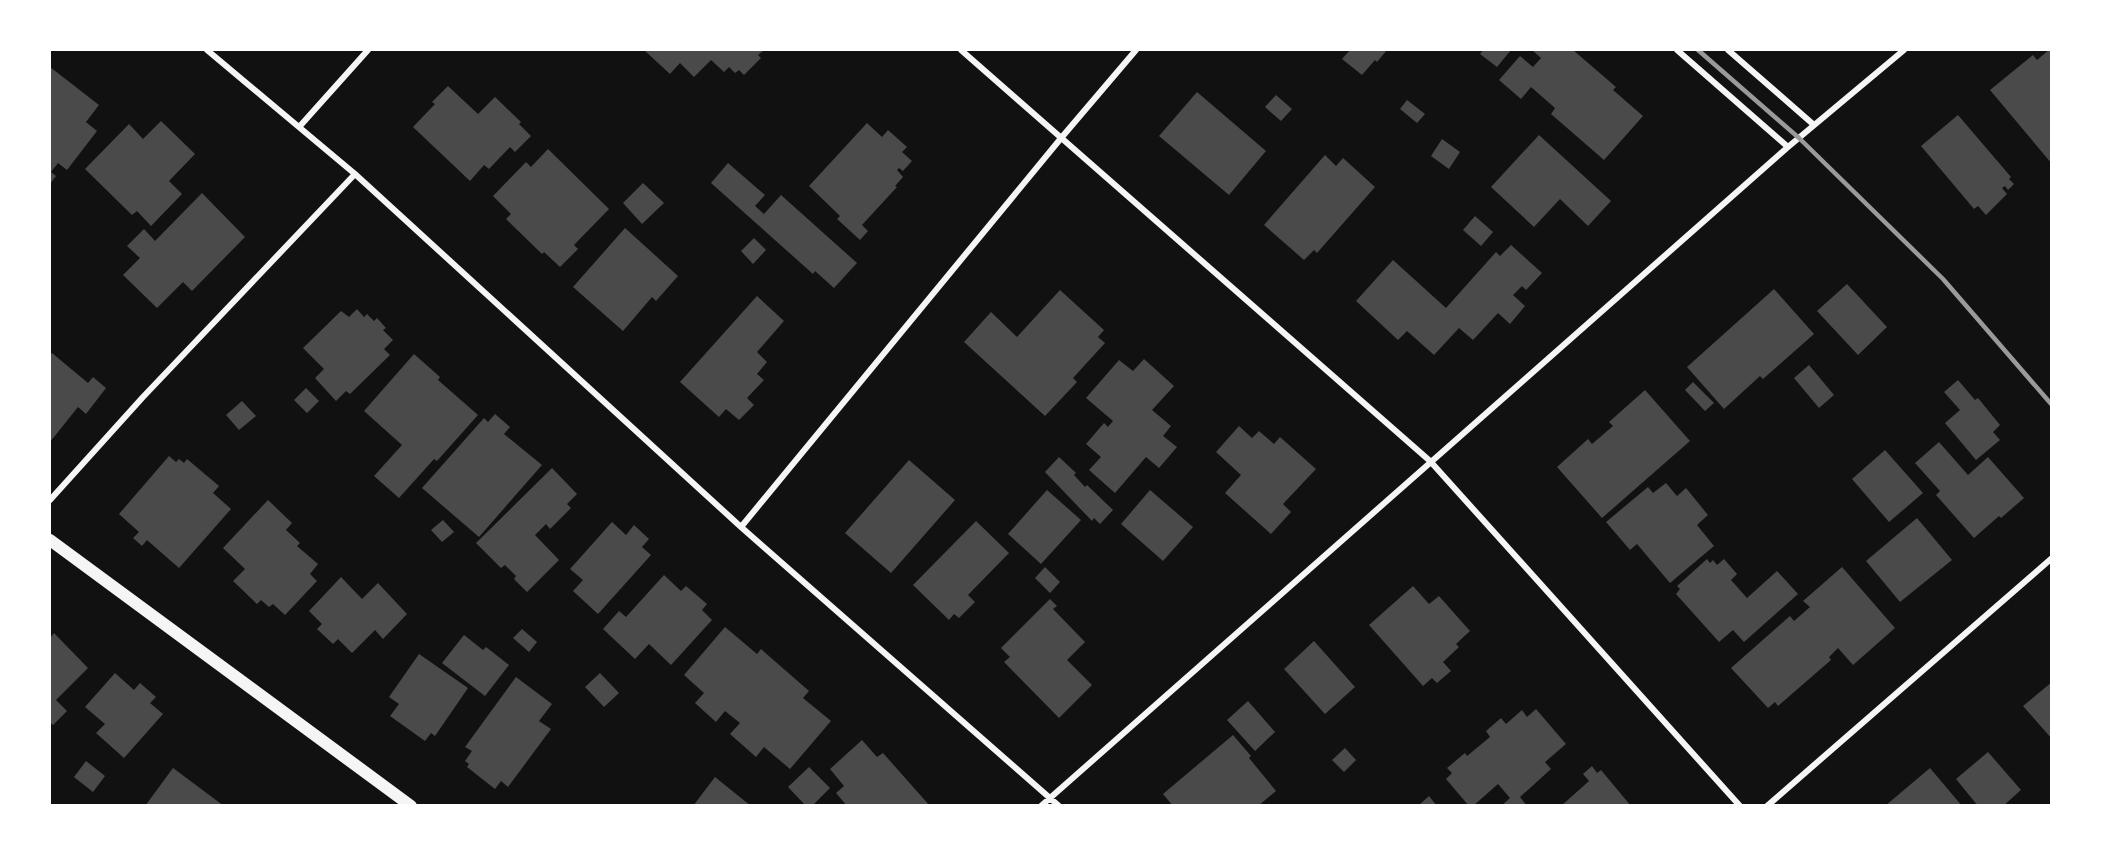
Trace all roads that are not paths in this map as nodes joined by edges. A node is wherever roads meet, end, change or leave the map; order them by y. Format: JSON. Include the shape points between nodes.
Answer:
{"nodes":[{"id":1,"x":207,"y":50,"type":"edge"},
{"id":2,"x":368,"y":50,"type":"edge"},
{"id":3,"x":961,"y":50,"type":"edge"},
{"id":4,"x":1136,"y":50,"type":"edge"},
{"id":5,"x":1677,"y":50,"type":"edge"},
{"id":6,"x":1728,"y":50,"type":"edge"},
{"id":7,"x":1904,"y":50,"type":"edge"},
{"id":8,"x":1814,"y":125,"type":"junction"},
{"id":9,"x":300,"y":126,"type":"junction"},
{"id":10,"x":1062,"y":137,"type":"junction"},
{"id":11,"x":1788,"y":147,"type":"junction"},
{"id":12,"x":355,"y":174,"type":"junction"},
{"id":13,"x":1430,"y":461,"type":"junction"},
{"id":14,"x":50,"y":500,"type":"edge"},
{"id":15,"x":741,"y":527,"type":"junction"},
{"id":16,"x":50,"y":540,"type":"edge"},
{"id":17,"x":2052,"y":558,"type":"edge"},
{"id":18,"x":1051,"y":797,"type":"junction"},
{"id":19,"x":411,"y":806,"type":"edge"},
{"id":20,"x":1041,"y":806,"type":"edge"},
{"id":21,"x":1059,"y":806,"type":"edge"},
{"id":22,"x":1740,"y":806,"type":"edge"},
{"id":23,"x":1767,"y":806,"type":"edge"}],
"edges":[{"from":1,"to":9,"type":"street"},
{"from":2,"to":9,"type":"street"},
{"from":3,"to":10,"type":"street"},
{"from":4,"to":10,"type":"street"},
{"from":5,"to":11,"type":"street"},
{"from":6,"to":8,"type":"street"},
{"from":7,"to":8,"type":"street"},
{"from":8,"to":11,"type":"street"},
{"from":9,"to":12,"type":"street"},
{"from":10,"to":13,"type":"street"},
{"from":10,"to":15,"type":"street"},
{"from":11,"to":13,"type":"street"},
{"from":12,"to":14,"type":"street"},
{"from":12,"to":15,"type":"street"},
{"from":13,"to":18,"type":"street"},
{"from":13,"to":22,"type":"street"},
{"from":15,"to":18,"type":"street"},
{"from":16,"to":19,"type":"main road"},
{"from":17,"to":23,"type":"street"},
{"from":18,"to":20,"type":"street"},
{"from":18,"to":21,"type":"street"}]}
